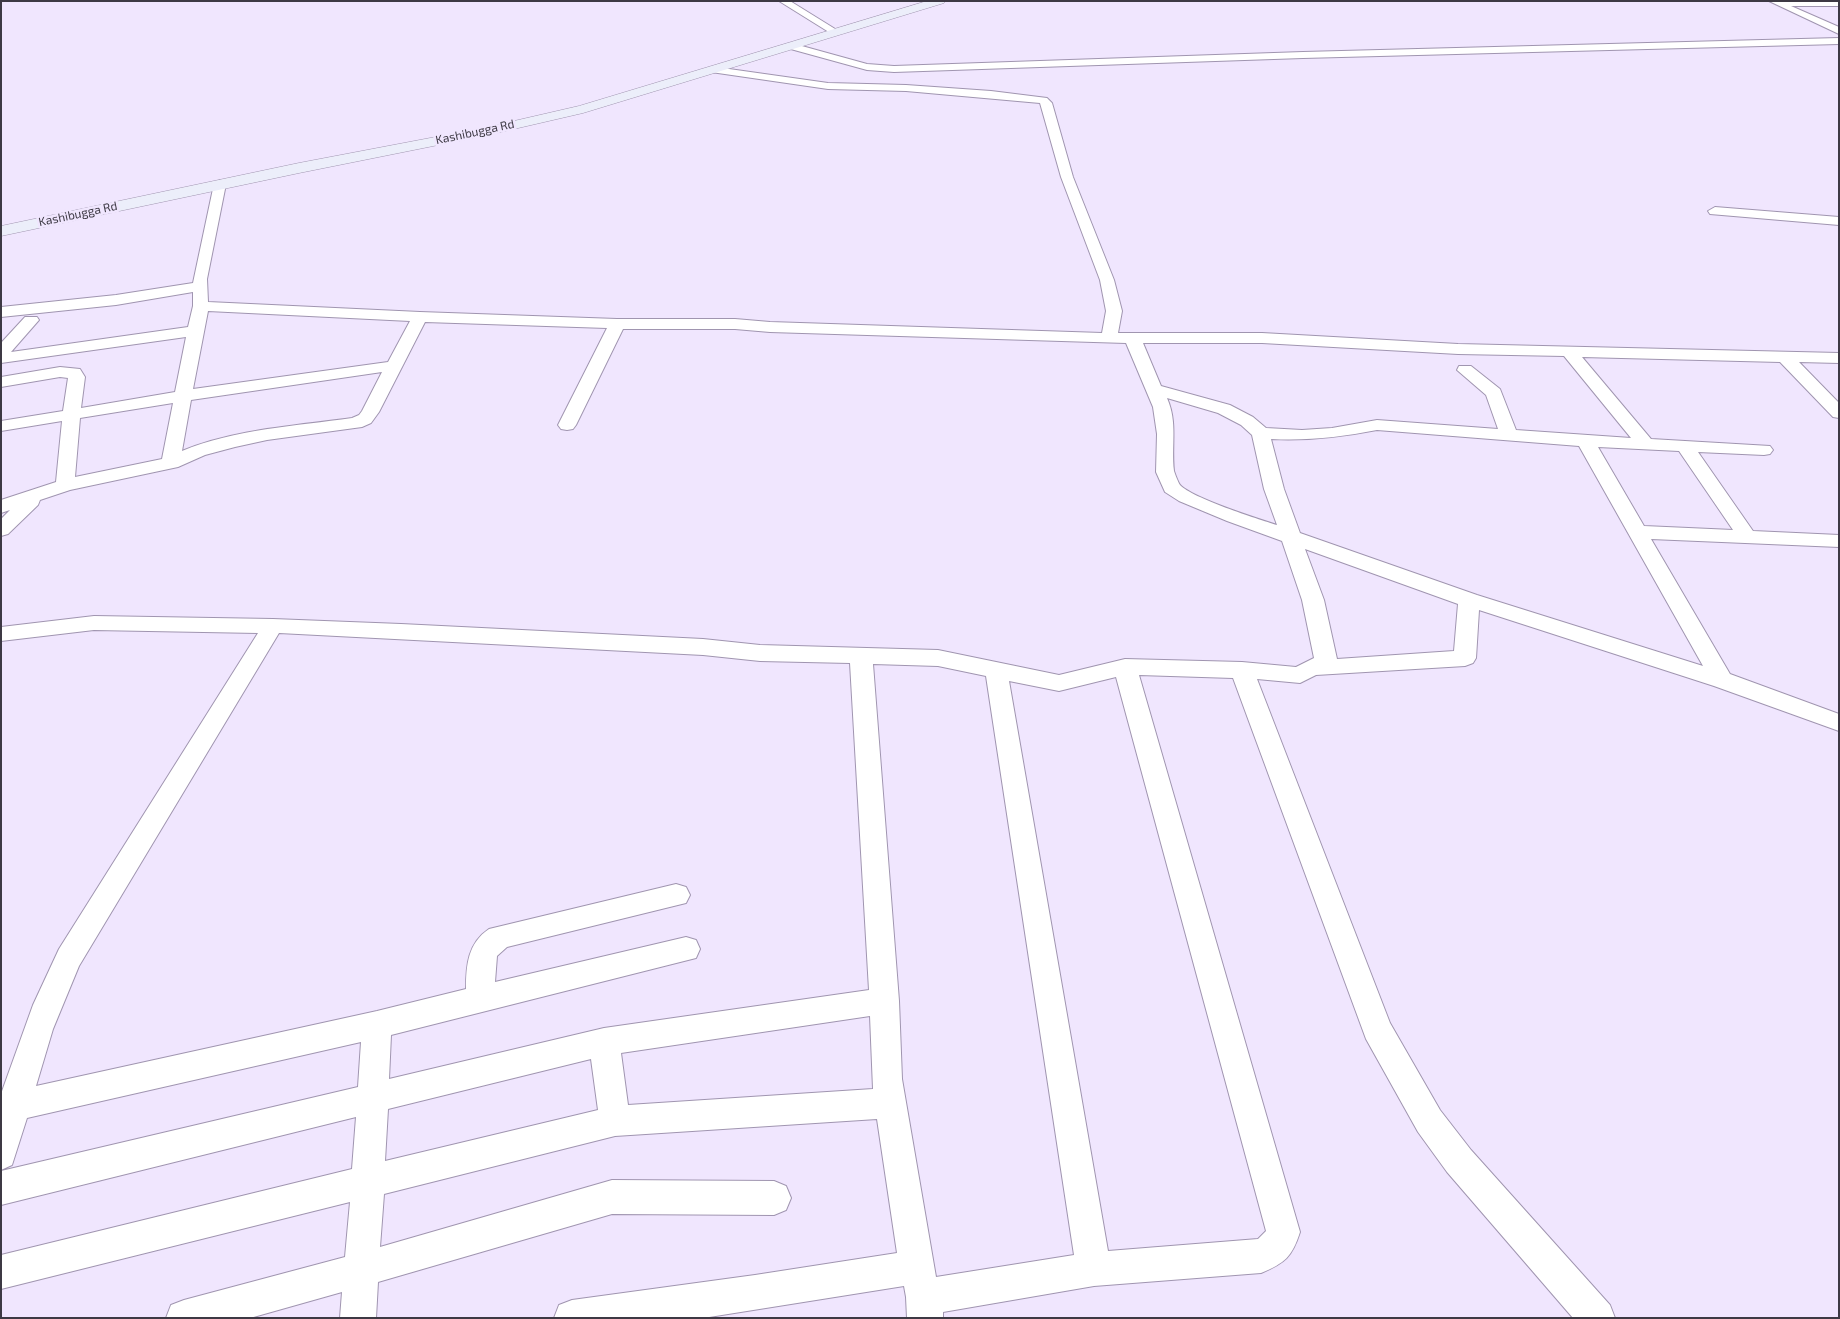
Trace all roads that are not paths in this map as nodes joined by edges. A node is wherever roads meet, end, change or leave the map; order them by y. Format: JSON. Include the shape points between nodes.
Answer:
{"nodes":[{"id":1,"x":783,"y":1,"type":"edge"},
{"id":2,"x":940,"y":1,"type":"edge"},
{"id":3,"x":1775,"y":2,"type":"edge"},
{"id":4,"x":1839,"y":3,"type":"edge"},
{"id":5,"x":1839,"y":31,"type":"edge"},
{"id":6,"x":835,"y":32,"type":"junction"},
{"id":7,"x":1839,"y":41,"type":"edge"},
{"id":8,"x":791,"y":46,"type":"junction"},
{"id":9,"x":830,"y":58,"type":"junction"},
{"id":10,"x":801,"y":62,"type":"dead end"},
{"id":11,"x":771,"y":67,"type":"dead end"},
{"id":12,"x":715,"y":70,"type":"junction"},
{"id":13,"x":744,"y":73,"type":"junction"},
{"id":14,"x":220,"y":184,"type":"junction"},
{"id":15,"x":1715,"y":211,"type":"dead end"},
{"id":16,"x":1839,"y":221,"type":"edge"},
{"id":17,"x":1,"y":231,"type":"edge"},
{"id":18,"x":200,"y":286,"type":"junction"},
{"id":19,"x":201,"y":306,"type":"junction"},
{"id":20,"x":1,"y":312,"type":"edge"},
{"id":21,"x":420,"y":317,"type":"junction"},
{"id":22,"x":31,"y":320,"type":"dead end"},
{"id":23,"x":617,"y":324,"type":"junction"},
{"id":24,"x":195,"y":331,"type":"junction"},
{"id":25,"x":1132,"y":337,"type":"junction"},
{"id":26,"x":1109,"y":338,"type":"junction"},
{"id":27,"x":91,"y":346,"type":"junction"},
{"id":28,"x":1,"y":353,"type":"edge"},
{"id":29,"x":1570,"y":353,"type":"junction"},
{"id":30,"x":1785,"y":357,"type":"junction"},
{"id":31,"x":1,"y":358,"type":"edge"},
{"id":32,"x":1838,"y":359,"type":"edge"},
{"id":33,"x":79,"y":362,"type":"dead end"},
{"id":34,"x":393,"y":366,"type":"junction"},
{"id":35,"x":1465,"y":370,"type":"dead end"},
{"id":36,"x":1,"y":382,"type":"edge"},
{"id":37,"x":1154,"y":389,"type":"junction"},
{"id":38,"x":183,"y":396,"type":"junction"},
{"id":39,"x":1839,"y":413,"type":"edge"},
{"id":40,"x":71,"y":415,"type":"junction"},
{"id":41,"x":567,"y":425,"type":"dead end"},
{"id":42,"x":1,"y":426,"type":"edge"},
{"id":43,"x":1260,"y":433,"type":"junction"},
{"id":44,"x":1509,"y":435,"type":"junction"},
{"id":45,"x":1585,"y":441,"type":"junction"},
{"id":46,"x":1646,"y":444,"type":"junction"},
{"id":47,"x":1685,"y":446,"type":"junction"},
{"id":48,"x":1764,"y":450,"type":"dead end"},
{"id":49,"x":171,"y":463,"type":"junction"},
{"id":50,"x":64,"y":485,"type":"junction"},
{"id":51,"x":39,"y":493,"type":"junction"},
{"id":52,"x":1,"y":507,"type":"edge"},
{"id":53,"x":1,"y":530,"type":"edge"},
{"id":54,"x":1638,"y":532,"type":"junction"},
{"id":55,"x":1290,"y":538,"type":"junction"},
{"id":56,"x":1748,"y":538,"type":"junction"},
{"id":57,"x":1839,"y":541,"type":"edge"},
{"id":58,"x":1469,"y":600,"type":"junction"},
{"id":59,"x":273,"y":626,"type":"junction"},
{"id":60,"x":1,"y":634,"type":"edge"},
{"id":61,"x":861,"y":656,"type":"junction"},
{"id":62,"x":1125,"y":667,"type":"junction"},
{"id":63,"x":1311,"y":668,"type":"junction"},
{"id":64,"x":996,"y":670,"type":"junction"},
{"id":65,"x":1242,"y":670,"type":"junction"},
{"id":66,"x":1722,"y":680,"type":"junction"},
{"id":67,"x":1839,"y":723,"type":"edge"},
{"id":68,"x":676,"y":895,"type":"dead end"},
{"id":69,"x":686,"y":949,"type":"dead end"},
{"id":70,"x":480,"y":998,"type":"junction"},
{"id":71,"x":884,"y":1001,"type":"junction"},
{"id":72,"x":377,"y":1025,"type":"junction"},
{"id":73,"x":604,"y":1042,"type":"junction"},
{"id":74,"x":373,"y":1097,"type":"junction"},
{"id":75,"x":890,"y":1103,"type":"junction"},
{"id":76,"x":8,"y":1108,"type":"edge"},
{"id":77,"x":615,"y":1121,"type":"junction"},
{"id":78,"x":1,"y":1154,"type":"edge"},
{"id":79,"x":368,"y":1181,"type":"junction"},
{"id":80,"x":1,"y":1188,"type":"edge"},
{"id":81,"x":774,"y":1198,"type":"dead end"},
{"id":82,"x":1094,"y":1269,"type":"junction"},
{"id":83,"x":360,"y":1270,"type":"junction"},
{"id":84,"x":1,"y":1272,"type":"edge"},
{"id":85,"x":922,"y":1294,"type":"edge"},
{"id":86,"x":184,"y":1318,"type":"edge"},
{"id":87,"x":358,"y":1318,"type":"edge"},
{"id":88,"x":572,"y":1318,"type":"edge"},
{"id":89,"x":1597,"y":1318,"type":"edge"}],
"edges":[{"from":1,"to":6,"type":"street"},
{"from":2,"to":6,"type":"main road","name":"Kashibugga Rd"},
{"from":3,"to":4,"type":"street"},
{"from":3,"to":5,"type":"street"},
{"from":6,"to":8,"type":"main road","name":"Kashibugga Rd"},
{"from":7,"to":9,"type":"street","via":[[894,69],[867,67]]},
{"from":8,"to":9,"type":"street"},
{"from":8,"to":12,"type":"main road","name":"Kashibugga Rd"},
{"from":9,"to":10,"type":"street"},
{"from":11,"to":13,"type":"street"},
{"from":12,"to":13,"type":"street"},
{"from":12,"to":14,"type":"main road","name":"Kashibugga Rd","via":[[583,109]]},
{"from":13,"to":26,"type":"street","via":[[828,86],[906,88],[1043,100],[1107,280],[1114,311]]},
{"from":14,"to":17,"type":"main road","name":"Kashibugga Rd"},
{"from":14,"to":18,"type":"street"},
{"from":15,"to":16,"type":"street"},
{"from":18,"to":19,"type":"street"},
{"from":18,"to":20,"type":"street","via":[[116,300]]},
{"from":19,"to":21,"type":"street"},
{"from":19,"to":24,"type":"street"},
{"from":21,"to":23,"type":"street"},
{"from":21,"to":34,"type":"street"},
{"from":22,"to":28,"type":"street"},
{"from":23,"to":26,"type":"street","via":[[735,324]]},
{"from":23,"to":41,"type":"street"},
{"from":24,"to":27,"type":"street"},
{"from":24,"to":38,"type":"street"},
{"from":25,"to":26,"type":"street"},
{"from":25,"to":29,"type":"street","via":[[1262,338]]},
{"from":25,"to":37,"type":"street"},
{"from":27,"to":31,"type":"street"},
{"from":27,"to":33,"type":"street"},
{"from":29,"to":30,"type":"street"},
{"from":29,"to":46,"type":"street"},
{"from":30,"to":32,"type":"street"},
{"from":30,"to":39,"type":"street"},
{"from":34,"to":38,"type":"street"},
{"from":34,"to":49,"type":"street","via":[[370,412],[356,423],[267,434],[199,451]]},
{"from":35,"to":44,"type":"street","via":[[1494,393]]},
{"from":36,"to":40,"type":"street","via":[[60,372],[74,373],[77,377]]},
{"from":37,"to":43,"type":"street","via":[[1224,409],[1247,421]]},
{"from":37,"to":55,"type":"street","via":[[1162,407],[1166,472],[1172,488],[1186,497]]},
{"from":38,"to":40,"type":"street"},
{"from":38,"to":49,"type":"street"},
{"from":40,"to":42,"type":"street"},
{"from":40,"to":50,"type":"street"},
{"from":43,"to":44,"type":"street","via":[[1332,433],[1377,425]]},
{"from":43,"to":55,"type":"street"},
{"from":44,"to":45,"type":"street"},
{"from":45,"to":46,"type":"street"},
{"from":45,"to":54,"type":"street"},
{"from":46,"to":47,"type":"street"},
{"from":47,"to":48,"type":"street"},
{"from":47,"to":56,"type":"street"},
{"from":49,"to":50,"type":"street"},
{"from":50,"to":51,"type":"street"},
{"from":51,"to":52,"type":"street"},
{"from":51,"to":53,"type":"street"},
{"from":54,"to":56,"type":"street"},
{"from":54,"to":66,"type":"street"},
{"from":55,"to":58,"type":"street"},
{"from":55,"to":63,"type":"street","via":[[1313,600],[1326,662]]},
{"from":56,"to":57,"type":"street"},
{"from":58,"to":63,"type":"street","via":[[1465,658]]},
{"from":58,"to":66,"type":"street"},
{"from":59,"to":60,"type":"street","via":[[94,623]]},
{"from":59,"to":61,"type":"street"},
{"from":59,"to":76,"type":"street","via":[[68,958]]},
{"from":61,"to":64,"type":"street","via":[[938,658]]},
{"from":61,"to":71,"type":"street"},
{"from":62,"to":64,"type":"street","via":[[1060,683]]},
{"from":62,"to":65,"type":"street"},
{"from":62,"to":82,"type":"street","via":[[1283,1232],[1280,1243],[1261,1256]]},
{"from":63,"to":65,"type":"street","via":[[1300,675]]},
{"from":64,"to":82,"type":"street"},
{"from":65,"to":89,"type":"street","via":[[1377,1029],[1429,1121],[1459,1161]]},
{"from":66,"to":67,"type":"street"},
{"from":68,"to":70,"type":"street","via":[[499,937],[486,947],[482,956]]},
{"from":69,"to":70,"type":"street"},
{"from":70,"to":72,"type":"street"},
{"from":71,"to":73,"type":"street"},
{"from":71,"to":75,"type":"street"},
{"from":72,"to":74,"type":"street"},
{"from":72,"to":76,"type":"street"},
{"from":73,"to":74,"type":"street"},
{"from":73,"to":77,"type":"street"},
{"from":74,"to":79,"type":"street"},
{"from":74,"to":80,"type":"street"},
{"from":75,"to":77,"type":"street"},
{"from":75,"to":85,"type":"street"},
{"from":76,"to":78,"type":"street"},
{"from":77,"to":79,"type":"street"},
{"from":79,"to":83,"type":"street"},
{"from":79,"to":84,"type":"street"},
{"from":81,"to":83,"type":"street","via":[[612,1197]]},
{"from":82,"to":85,"type":"street"},
{"from":83,"to":86,"type":"street"},
{"from":83,"to":87,"type":"street"},
{"from":85,"to":88,"type":"street","via":[[755,1293]]}]}
